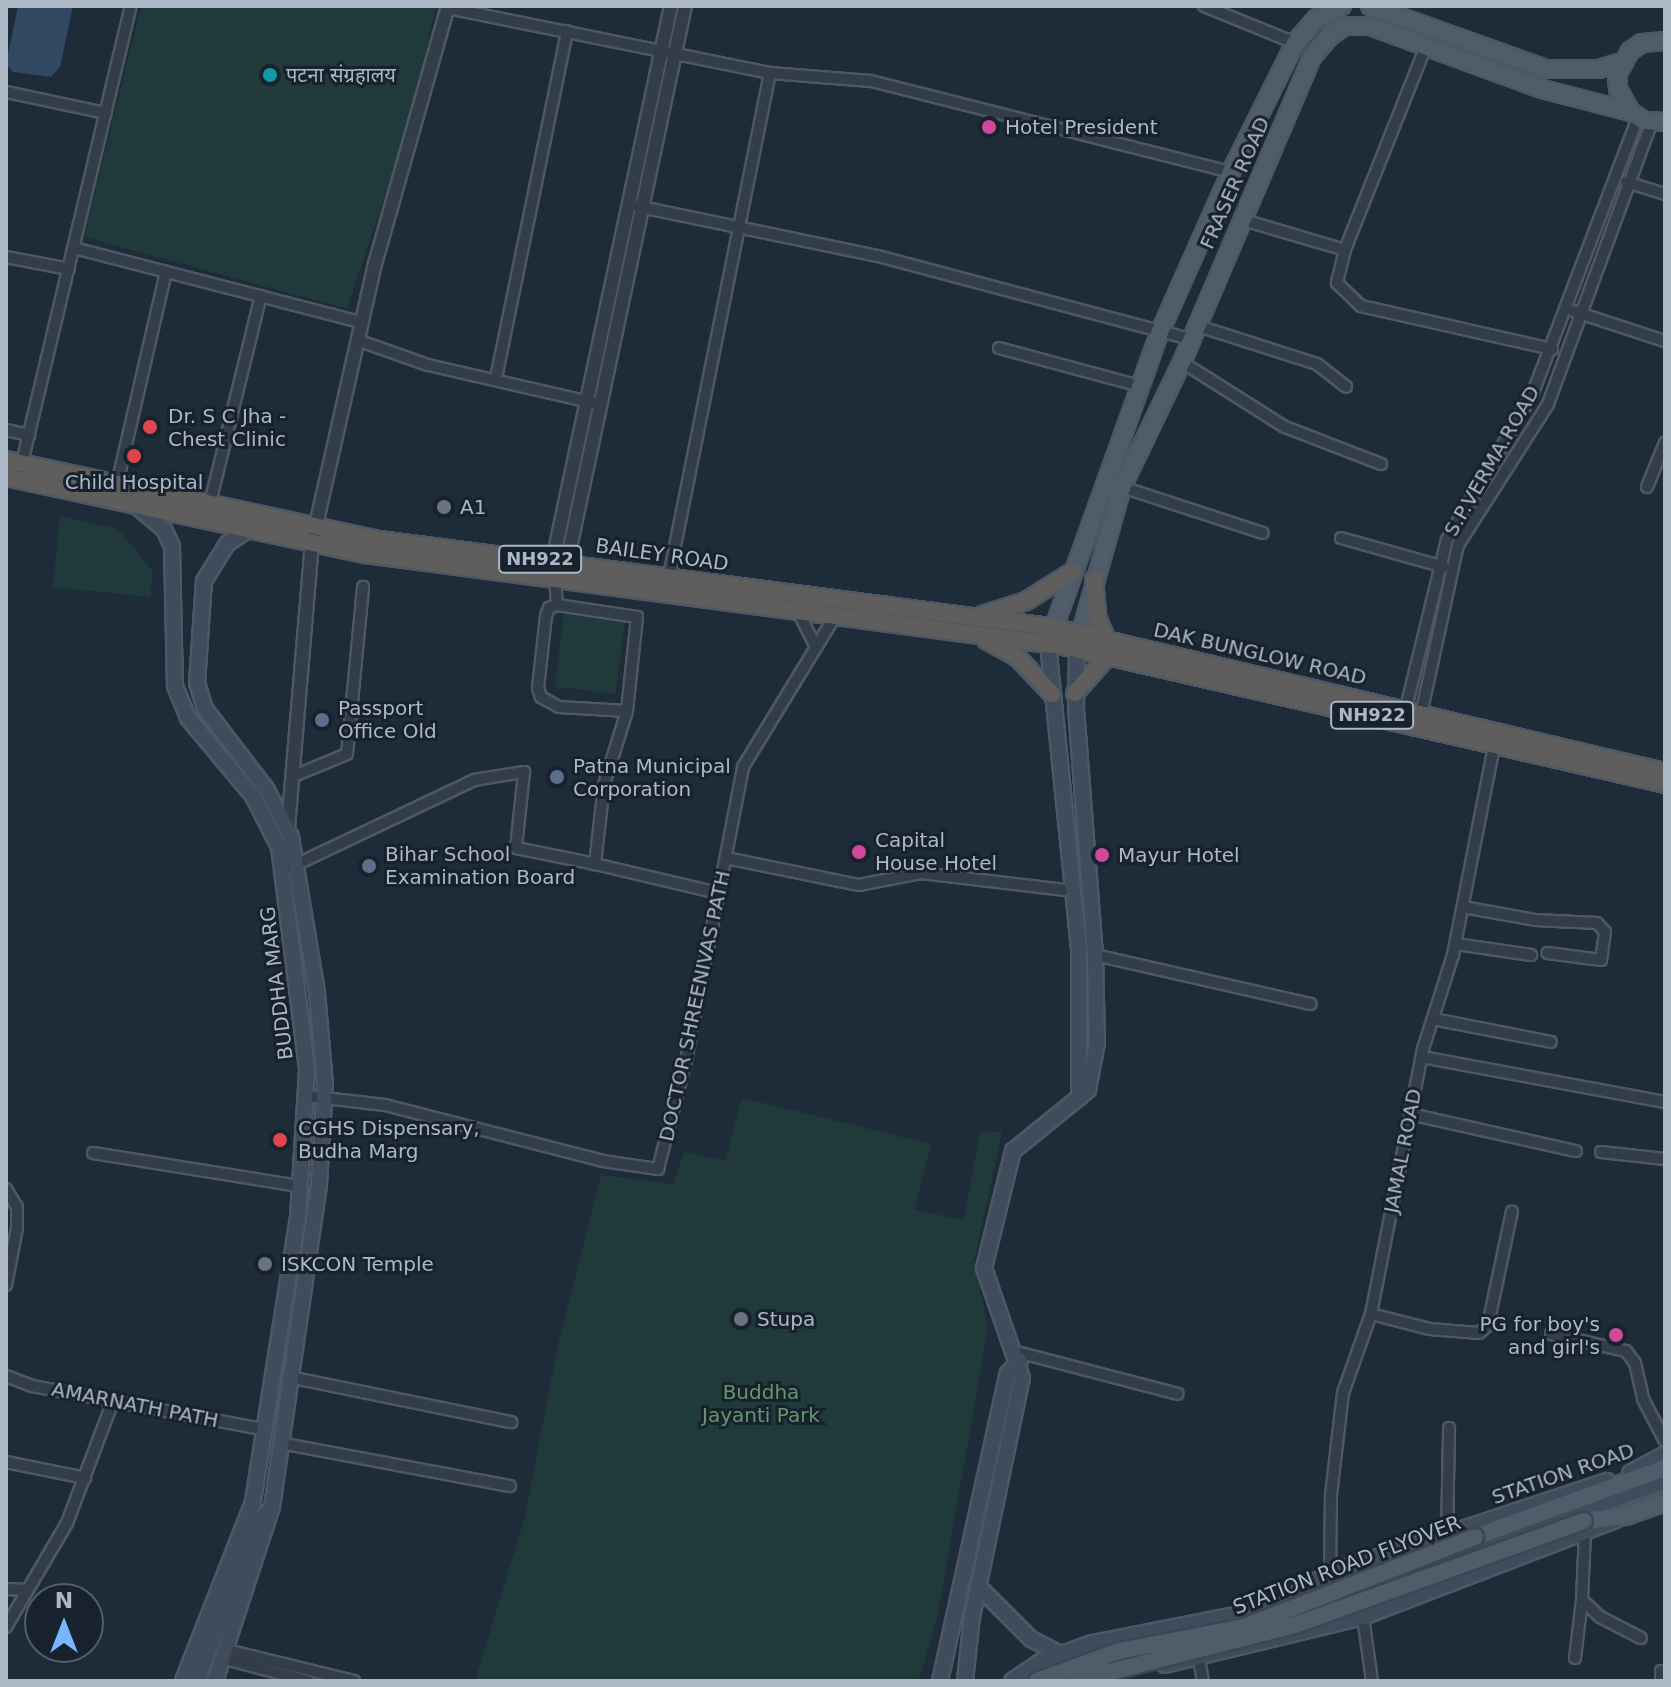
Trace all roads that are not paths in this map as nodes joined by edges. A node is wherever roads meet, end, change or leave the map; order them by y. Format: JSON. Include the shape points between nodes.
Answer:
{"nodes":[{"id":1,"x":131,"y":6,"type":"edge"},
{"id":2,"x":671,"y":6,"type":"edge"},
{"id":3,"x":685,"y":6,"type":"edge"},
{"id":4,"x":1204,"y":6,"type":"edge"},
{"id":5,"x":1334,"y":6,"type":"edge"},
{"id":6,"x":1342,"y":6,"type":"edge"},
{"id":7,"x":1370,"y":6,"type":"edge"},
{"id":8,"x":448,"y":7,"type":"edge"},
{"id":9,"x":567,"y":31,"type":"junction"},
{"id":10,"x":1665,"y":41,"type":"edge"},
{"id":11,"x":1295,"y":43,"type":"junction"},
{"id":12,"x":1426,"y":46,"type":"junction"},
{"id":13,"x":661,"y":52,"type":"junction"},
{"id":14,"x":675,"y":55,"type":"junction"},
{"id":15,"x":1622,"y":62,"type":"junction"},
{"id":16,"x":770,"y":73,"type":"junction"},
{"id":17,"x":6,"y":92,"type":"edge"},
{"id":18,"x":106,"y":113,"type":"junction"},
{"id":19,"x":1646,"y":118,"type":"edge"},
{"id":20,"x":1231,"y":172,"type":"junction"},
{"id":21,"x":1626,"y":182,"type":"junction"},
{"id":22,"x":1665,"y":194,"type":"edge"},
{"id":23,"x":634,"y":211,"type":"junction"},
{"id":24,"x":1240,"y":219,"type":"junction"},
{"id":25,"x":743,"y":227,"type":"junction"},
{"id":26,"x":74,"y":248,"type":"junction"},
{"id":27,"x":1345,"y":250,"type":"junction"},
{"id":28,"x":6,"y":257,"type":"edge"},
{"id":29,"x":69,"y":269,"type":"junction"},
{"id":30,"x":166,"y":272,"type":"junction"},
{"id":31,"x":261,"y":296,"type":"junction"},
{"id":32,"x":1567,"y":309,"type":"junction"},
{"id":33,"x":1579,"y":313,"type":"junction"},
{"id":34,"x":361,"y":322,"type":"junction"},
{"id":35,"x":1160,"y":332,"type":"junction"},
{"id":36,"x":1192,"y":332,"type":"junction"},
{"id":37,"x":357,"y":340,"type":"junction"},
{"id":38,"x":1665,"y":341,"type":"edge"},
{"id":39,"x":999,"y":348,"type":"dead end"},
{"id":40,"x":1552,"y":349,"type":"junction"},
{"id":41,"x":1182,"y":362,"type":"junction"},
{"id":42,"x":496,"y":378,"type":"junction"},
{"id":43,"x":1140,"y":386,"type":"junction"},
{"id":44,"x":1346,"y":387,"type":"dead end"},
{"id":45,"x":593,"y":403,"type":"junction"},
{"id":46,"x":6,"y":430,"type":"edge"},
{"id":47,"x":29,"y":435,"type":"junction"},
{"id":48,"x":1665,"y":443,"type":"edge"},
{"id":49,"x":1381,"y":464,"type":"dead end"},
{"id":50,"x":13,"y":470,"type":"edge"},
{"id":51,"x":117,"y":484,"type":"junction"},
{"id":52,"x":1122,"y":487,"type":"junction"},
{"id":53,"x":1647,"y":487,"type":"dead end"},
{"id":54,"x":210,"y":503,"type":"junction"},
{"id":55,"x":135,"y":505,"type":"junction"},
{"id":56,"x":249,"y":529,"type":"junction"},
{"id":57,"x":1263,"y":533,"type":"dead end"},
{"id":58,"x":314,"y":535,"type":"junction"},
{"id":59,"x":1341,"y":538,"type":"dead end"},
{"id":60,"x":1437,"y":565,"type":"junction"},
{"id":61,"x":559,"y":567,"type":"junction"},
{"id":62,"x":1450,"y":569,"type":"junction"},
{"id":63,"x":1072,"y":572,"type":"junction"},
{"id":64,"x":669,"y":576,"type":"junction"},
{"id":65,"x":1094,"y":579,"type":"junction"},
{"id":66,"x":363,"y":587,"type":"dead end"},
{"id":67,"x":557,"y":605,"type":"junction"},
{"id":68,"x":796,"y":608,"type":"junction"},
{"id":69,"x":837,"y":613,"type":"junction"},
{"id":70,"x":970,"y":625,"type":"junction"},
{"id":71,"x":1050,"y":635,"type":"junction"},
{"id":72,"x":1106,"y":638,"type":"junction"},
{"id":73,"x":1078,"y":640,"type":"junction"},
{"id":74,"x":816,"y":647,"type":"junction"},
{"id":75,"x":1108,"y":656,"type":"junction"},
{"id":76,"x":1075,"y":693,"type":"junction"},
{"id":77,"x":1052,"y":694,"type":"junction"},
{"id":78,"x":627,"y":711,"type":"junction"},
{"id":79,"x":1412,"y":718,"type":"junction"},
{"id":80,"x":1496,"y":737,"type":"junction"},
{"id":81,"x":1665,"y":772,"type":"edge"},
{"id":82,"x":294,"y":776,"type":"junction"},
{"id":83,"x":1665,"y":784,"type":"edge"},
{"id":84,"x":288,"y":828,"type":"junction"},
{"id":85,"x":726,"y":858,"type":"junction"},
{"id":86,"x":595,"y":864,"type":"junction"},
{"id":87,"x":290,"y":868,"type":"junction"},
{"id":88,"x":1074,"y":891,"type":"junction"},
{"id":89,"x":718,"y":893,"type":"junction"},
{"id":90,"x":1463,"y":907,"type":"junction"},
{"id":91,"x":1456,"y":944,"type":"junction"},
{"id":92,"x":1547,"y":953,"type":"dead end"},
{"id":93,"x":1095,"y":955,"type":"junction"},
{"id":94,"x":1531,"y":955,"type":"dead end"},
{"id":95,"x":1310,"y":1004,"type":"dead end"},
{"id":96,"x":1433,"y":1019,"type":"junction"},
{"id":97,"x":1551,"y":1042,"type":"dead end"},
{"id":98,"x":1422,"y":1057,"type":"junction"},
{"id":99,"x":306,"y":1096,"type":"junction"},
{"id":100,"x":324,"y":1098,"type":"junction"},
{"id":101,"x":1079,"y":1098,"type":"junction"},
{"id":102,"x":1665,"y":1102,"type":"edge"},
{"id":103,"x":1410,"y":1114,"type":"junction"},
{"id":104,"x":1576,"y":1151,"type":"dead end"},
{"id":105,"x":1601,"y":1152,"type":"dead end"},
{"id":106,"x":93,"y":1153,"type":"dead end"},
{"id":107,"x":1665,"y":1159,"type":"edge"},
{"id":108,"x":300,"y":1186,"type":"junction"},
{"id":109,"x":6,"y":1189,"type":"edge"},
{"id":110,"x":1512,"y":1211,"type":"dead end"},
{"id":111,"x":6,"y":1285,"type":"edge"},
{"id":112,"x":1371,"y":1314,"type":"junction"},
{"id":113,"x":1551,"y":1334,"type":"dead end"},
{"id":114,"x":1018,"y":1356,"type":"junction"},
{"id":115,"x":6,"y":1376,"type":"edge"},
{"id":116,"x":289,"y":1377,"type":"junction"},
{"id":117,"x":1178,"y":1394,"type":"dead end"},
{"id":118,"x":113,"y":1401,"type":"junction"},
{"id":119,"x":511,"y":1422,"type":"dead end"},
{"id":120,"x":1449,"y":1428,"type":"dead end"},
{"id":121,"x":266,"y":1430,"type":"junction"},
{"id":122,"x":1665,"y":1441,"type":"edge"},
{"id":123,"x":280,"y":1443,"type":"junction"},
{"id":124,"x":1665,"y":1454,"type":"edge"},
{"id":125,"x":6,"y":1462,"type":"edge"},
{"id":126,"x":1665,"y":1468,"type":"edge"},
{"id":127,"x":85,"y":1478,"type":"junction"},
{"id":128,"x":1665,"y":1481,"type":"edge"},
{"id":129,"x":510,"y":1486,"type":"dead end"},
{"id":130,"x":253,"y":1502,"type":"junction"},
{"id":131,"x":1665,"y":1502,"type":"edge"},
{"id":132,"x":272,"y":1507,"type":"junction"},
{"id":133,"x":257,"y":1527,"type":"junction"},
{"id":134,"x":1585,"y":1527,"type":"junction"},
{"id":135,"x":1447,"y":1536,"type":"junction"},
{"id":136,"x":1330,"y":1573,"type":"junction"},
{"id":137,"x":31,"y":1583,"type":"edge"},
{"id":138,"x":978,"y":1586,"type":"junction"},
{"id":139,"x":24,"y":1595,"type":"edge"},
{"id":140,"x":1582,"y":1600,"type":"junction"},
{"id":141,"x":1294,"y":1602,"type":"junction"},
{"id":142,"x":1363,"y":1617,"type":"junction"},
{"id":143,"x":6,"y":1627,"type":"edge"},
{"id":144,"x":1300,"y":1634,"type":"junction"},
{"id":145,"x":1641,"y":1638,"type":"dead end"},
{"id":146,"x":1061,"y":1654,"type":"junction"},
{"id":147,"x":226,"y":1655,"type":"junction"},
{"id":148,"x":1575,"y":1658,"type":"dead end"},
{"id":149,"x":1199,"y":1659,"type":"junction"},
{"id":150,"x":183,"y":1681,"type":"edge"},
{"id":151,"x":197,"y":1681,"type":"edge"},
{"id":152,"x":215,"y":1681,"type":"edge"},
{"id":153,"x":308,"y":1681,"type":"edge"},
{"id":154,"x":354,"y":1681,"type":"edge"},
{"id":155,"x":940,"y":1681,"type":"edge"},
{"id":156,"x":965,"y":1681,"type":"edge"},
{"id":157,"x":1012,"y":1681,"type":"edge"},
{"id":158,"x":1037,"y":1681,"type":"edge"},
{"id":159,"x":1074,"y":1681,"type":"edge"},
{"id":160,"x":1102,"y":1681,"type":"edge"},
{"id":161,"x":1203,"y":1681,"type":"edge"},
{"id":162,"x":1372,"y":1681,"type":"edge"}],
"edges":[{"from":1,"to":18,"type":"street"},
{"from":2,"to":13,"type":"street"},
{"from":3,"to":14,"type":"street"},
{"from":4,"to":11,"type":"street"},
{"from":5,"to":6,"type":"main road","name":"FRASER ROAD"},
{"from":5,"to":11,"type":"main road","name":"FRASER ROAD"},
{"from":7,"to":15,"type":"main road","via":[[1546,69],[1599,69]]},
{"from":8,"to":9,"type":"street"},
{"from":8,"to":34,"type":"street"},
{"from":9,"to":13,"type":"street"},
{"from":9,"to":42,"type":"street"},
{"from":10,"to":15,"type":"main road","via":[[1642,43]]},
{"from":11,"to":20,"type":"main road","name":"FRASER ROAD"},
{"from":12,"to":19,"type":"main road","name":"FRASER ROAD","via":[[1542,89]]},
{"from":12,"to":24,"type":"main road","name":"FRASER ROAD","via":[[1357,24],[1330,36],[1312,57]]},
{"from":12,"to":27,"type":"street"},
{"from":13,"to":14,"type":"street"},
{"from":13,"to":23,"type":"street"},
{"from":14,"to":16,"type":"street"},
{"from":14,"to":23,"type":"street"},
{"from":15,"to":19,"type":"main road","via":[[1618,89]]},
{"from":16,"to":20,"type":"street","via":[[871,81]]},
{"from":16,"to":25,"type":"street"},
{"from":17,"to":18,"type":"street"},
{"from":18,"to":26,"type":"street"},
{"from":19,"to":21,"type":"street","name":"S.P.VERMA.ROAD"},
{"from":19,"to":32,"type":"street","name":"S.P.VERMA.ROAD"},
{"from":20,"to":35,"type":"main road","name":"FRASER ROAD"},
{"from":21,"to":22,"type":"street"},
{"from":21,"to":33,"type":"street","name":"S.P.VERMA.ROAD"},
{"from":23,"to":25,"type":"street"},
{"from":23,"to":45,"type":"street"},
{"from":24,"to":27,"type":"street"},
{"from":24,"to":36,"type":"main road","name":"FRASER ROAD"},
{"from":25,"to":35,"type":"street","via":[[878,256]]},
{"from":25,"to":64,"type":"street"},
{"from":26,"to":29,"type":"street"},
{"from":26,"to":30,"type":"street"},
{"from":27,"to":40,"type":"street","via":[[1337,283],[1361,306]]},
{"from":28,"to":29,"type":"street"},
{"from":29,"to":47,"type":"street"},
{"from":30,"to":31,"type":"street"},
{"from":30,"to":51,"type":"street"},
{"from":31,"to":34,"type":"street"},
{"from":31,"to":54,"type":"street"},
{"from":32,"to":33,"type":"street"},
{"from":32,"to":40,"type":"street","name":"S.P.VERMA.ROAD"},
{"from":33,"to":38,"type":"street"},
{"from":33,"to":62,"type":"street","name":"S.P.VERMA.ROAD","via":[[1548,404],[1469,525]]},
{"from":34,"to":37,"type":"street"},
{"from":35,"to":36,"type":"street"},
{"from":35,"to":43,"type":"main road","name":"FRASER ROAD"},
{"from":36,"to":41,"type":"main road","name":"FRASER ROAD"},
{"from":36,"to":44,"type":"street","via":[[1317,364]]},
{"from":37,"to":42,"type":"street","via":[[428,365]]},
{"from":37,"to":58,"type":"street"},
{"from":39,"to":43,"type":"street"},
{"from":40,"to":60,"type":"street","name":"S.P.VERMA.ROAD","via":[[1520,421],[1458,518]]},
{"from":41,"to":49,"type":"street","via":[[1285,427]]},
{"from":41,"to":52,"type":"main road","name":"FRASER ROAD"},
{"from":42,"to":45,"type":"street"},
{"from":43,"to":63,"type":"main road","name":"FRASER ROAD"},
{"from":45,"to":61,"type":"street"},
{"from":46,"to":47,"type":"street"},
{"from":47,"to":50,"type":"street"},
{"from":48,"to":53,"type":"street"},
{"from":50,"to":51,"type":"highway","name":"BAILEY ROAD","number":"NH922"},
{"from":50,"to":55,"type":"highway","name":"BAILEY ROAD","number":"NH922"},
{"from":51,"to":54,"type":"highway","name":"BAILEY ROAD","number":"NH922"},
{"from":52,"to":57,"type":"street"},
{"from":52,"to":65,"type":"main road","name":"FRASER ROAD"},
{"from":54,"to":58,"type":"highway","name":"BAILEY ROAD","number":"NH922"},
{"from":55,"to":56,"type":"highway","name":"BAILEY ROAD","number":"NH922"},
{"from":55,"to":87,"type":"main road","name":"BUDDHA MARG","via":[[164,529],[174,555],[175,686],[188,718],[253,796]]},
{"from":56,"to":58,"type":"highway","name":"BAILEY ROAD","number":"NH922"},
{"from":56,"to":84,"type":"main road","name":"BUDDHA MARG","via":[[227,544],[204,581],[197,683],[205,709],[267,790]]},
{"from":58,"to":61,"type":"highway","name":"BAILEY ROAD","number":"NH922"},
{"from":58,"to":82,"type":"street"},
{"from":59,"to":60,"type":"street"},
{"from":60,"to":62,"type":"street"},
{"from":60,"to":79,"type":"street","name":"S.P.VERMA.ROAD"},
{"from":61,"to":64,"type":"highway","name":"BAILEY ROAD","number":"NH922"},
{"from":61,"to":67,"type":"street"},
{"from":61,"to":68,"type":"highway","name":"BAILEY ROAD","number":"NH922"},
{"from":62,"to":79,"type":"street","name":"S.P.VERMA.ROAD"},
{"from":63,"to":70,"type":"highway","via":[[1026,601]]},
{"from":63,"to":71,"type":"main road","name":"FRASER ROAD"},
{"from":64,"to":70,"type":"highway","name":"BAILEY ROAD","number":"NH922"},
{"from":65,"to":72,"type":"highway","via":[[1097,617]]},
{"from":65,"to":73,"type":"main road","name":"FRASER ROAD"},
{"from":66,"to":82,"type":"street","via":[[347,754]]},
{"from":67,"to":78,"type":"street","via":[[637,617]]},
{"from":67,"to":78,"type":"street","via":[[546,616],[541,697],[559,707]]},
{"from":68,"to":69,"type":"highway","name":"BAILEY ROAD","number":"NH922"},
{"from":68,"to":74,"type":"street"},
{"from":69,"to":70,"type":"highway","name":"BAILEY ROAD","number":"NH922"},
{"from":69,"to":74,"type":"street","name":"DOCTOR SHREENIVAS PATH"},
{"from":70,"to":71,"type":"highway","name":"BAILEY ROAD","number":"NH922"},
{"from":70,"to":77,"type":"highway","via":[[1018,658]]},
{"from":71,"to":73,"type":"highway","name":"BAILEY ROAD","number":"NH922"},
{"from":71,"to":77,"type":"main road"},
{"from":72,"to":73,"type":"highway","name":"DAK BUNGLOW ROAD","number":"NH922"},
{"from":72,"to":79,"type":"highway","name":"DAK BUNGLOW ROAD","number":"NH922"},
{"from":73,"to":75,"type":"highway","number":"NH922"},
{"from":73,"to":76,"type":"main road"},
{"from":74,"to":85,"type":"street","name":"DOCTOR SHREENIVAS PATH","via":[[749,754]]},
{"from":75,"to":76,"type":"highway"},
{"from":75,"to":79,"type":"highway","number":"NH922"},
{"from":76,"to":93,"type":"main road"},
{"from":77,"to":88,"type":"main road"},
{"from":78,"to":86,"type":"street","via":[[604,785]]},
{"from":79,"to":80,"type":"highway","name":"DAK BUNGLOW ROAD","number":"NH922"},
{"from":80,"to":81,"type":"highway","name":"DAK BUNGLOW ROAD","number":"NH922"},
{"from":80,"to":83,"type":"highway","number":"NH922"},
{"from":80,"to":90,"type":"street","name":"JAMAL ROAD"},
{"from":82,"to":84,"type":"street"},
{"from":84,"to":87,"type":"main road","name":"BUDDHA MARG"},
{"from":85,"to":88,"type":"street","via":[[859,885],[921,873]]},
{"from":85,"to":89,"type":"street","name":"DOCTOR SHREENIVAS PATH"},
{"from":86,"to":87,"type":"street","via":[[516,848],[524,772],[474,780]]},
{"from":86,"to":89,"type":"street"},
{"from":87,"to":99,"type":"main road","name":"BUDDHA MARG"},
{"from":87,"to":100,"type":"main road","name":"BUDDHA MARG","via":[[317,992]]},
{"from":88,"to":101,"type":"main road","via":[[1082,994]]},
{"from":89,"to":100,"type":"street","name":"DOCTOR SHREENIVAS PATH","via":[[686,1061],[658,1169],[603,1161],[385,1105]]},
{"from":90,"to":91,"type":"street","name":"JAMAL ROAD"},
{"from":90,"to":92,"type":"street","via":[[1535,920],[1597,923],[1605,932],[1601,960]]},
{"from":91,"to":94,"type":"street"},
{"from":91,"to":96,"type":"street","name":"JAMAL ROAD"},
{"from":93,"to":95,"type":"street"},
{"from":93,"to":101,"type":"main road","via":[[1097,1043],[1088,1090]]},
{"from":96,"to":97,"type":"street"},
{"from":96,"to":98,"type":"street","name":"JAMAL ROAD"},
{"from":98,"to":102,"type":"street"},
{"from":98,"to":103,"type":"street","name":"JAMAL ROAD"},
{"from":99,"to":100,"type":"street","name":"DOCTOR SHREENIVAS PATH"},
{"from":99,"to":108,"type":"main road","name":"BUDDHA MARG"},
{"from":100,"to":116,"type":"main road","name":"BUDDHA MARG","via":[[319,1183]]},
{"from":101,"to":114,"type":"main road","via":[[1013,1151],[999,1202],[986,1282]]},
{"from":103,"to":104,"type":"street"},
{"from":103,"to":112,"type":"street","name":"JAMAL ROAD"},
{"from":105,"to":107,"type":"street"},
{"from":106,"to":108,"type":"street"},
{"from":108,"to":121,"type":"main road","name":"BUDDHA MARG"},
{"from":109,"to":111,"type":"street","via":[[17,1207],[17,1228]]},
{"from":110,"to":112,"type":"street","via":[[1488,1325],[1479,1333],[1430,1329]]},
{"from":112,"to":136,"type":"street","name":"JAMAL ROAD","via":[[1343,1393],[1331,1495]]},
{"from":113,"to":122,"type":"street","via":[[1626,1351]]},
{"from":114,"to":117,"type":"street"},
{"from":114,"to":138,"type":"main road","via":[[1022,1378]]},
{"from":114,"to":155,"type":"main road","via":[[1004,1389]]},
{"from":115,"to":118,"type":"street","name":"AMARNATH PATH"},
{"from":116,"to":119,"type":"street"},
{"from":116,"to":123,"type":"main road","name":"BUDDHA MARG"},
{"from":118,"to":121,"type":"street","name":"AMARNATH PATH"},
{"from":118,"to":127,"type":"street"},
{"from":120,"to":135,"type":"street"},
{"from":121,"to":130,"type":"main road","name":"BUDDHA MARG"},
{"from":123,"to":129,"type":"street"},
{"from":123,"to":132,"type":"main road","name":"BUDDHA MARG"},
{"from":124,"to":135,"type":"main road","name":"STATION ROAD","via":[[1641,1470]]},
{"from":125,"to":127,"type":"street"},
{"from":126,"to":158,"type":"main road","name":"STATION ROAD FLYOVER","bridge":true,"via":[[1363,1577],[1244,1627],[1119,1651]]},
{"from":127,"to":137,"type":"street","via":[[67,1523]]},
{"from":128,"to":141,"type":"main road","via":[[1352,1592]]},
{"from":130,"to":133,"type":"main road"},
{"from":130,"to":150,"type":"main road","name":"BUDDHA MARG"},
{"from":131,"to":134,"type":"main road","name":"STATION ROAD FLYOVER"},
{"from":132,"to":133,"type":"main road"},
{"from":132,"to":147,"type":"main road","name":"BUDDHA MARG"},
{"from":133,"to":151,"type":"main road"},
{"from":134,"to":140,"type":"street"},
{"from":134,"to":142,"type":"main road"},
{"from":134,"to":159,"type":"main road","name":"STATION ROAD FLYOVER","bridge":true,"via":[[1295,1625]]},
{"from":135,"to":136,"type":"main road","name":"STATION ROAD"},
{"from":136,"to":141,"type":"main road","name":"STATION ROAD","via":[[1299,1592]]},
{"from":138,"to":146,"type":"main road","via":[[1031,1639]]},
{"from":138,"to":156,"type":"main road"},
{"from":139,"to":143,"type":"street"},
{"from":140,"to":145,"type":"street","via":[[1600,1617]]},
{"from":140,"to":148,"type":"street"},
{"from":141,"to":144,"type":"main road"},
{"from":141,"to":146,"type":"main road","via":[[1113,1637]]},
{"from":142,"to":144,"type":"main road"},
{"from":142,"to":162,"type":"street"},
{"from":144,"to":149,"type":"main road"},
{"from":146,"to":157,"type":"main road"},
{"from":147,"to":152,"type":"main road","name":"BUDDHA MARG"},
{"from":147,"to":153,"type":"street"},
{"from":147,"to":154,"type":"street"},
{"from":149,"to":160,"type":"main road"},
{"from":149,"to":161,"type":"street"}]}
